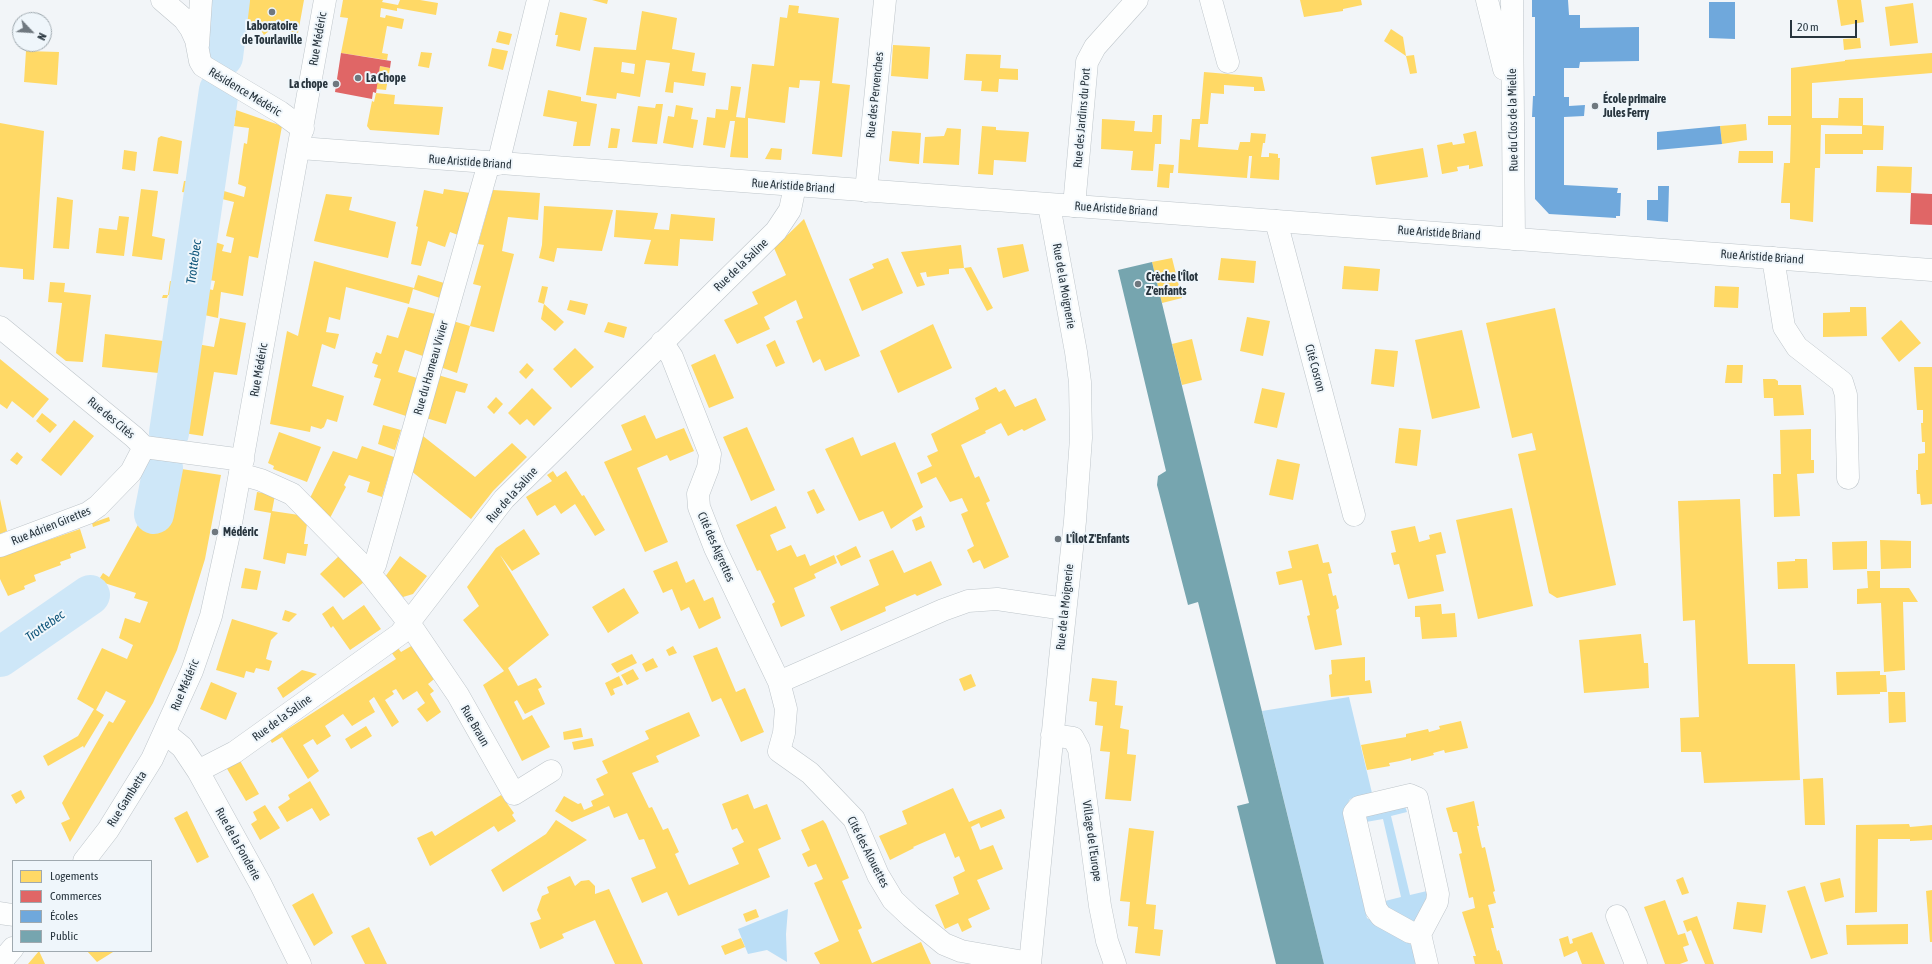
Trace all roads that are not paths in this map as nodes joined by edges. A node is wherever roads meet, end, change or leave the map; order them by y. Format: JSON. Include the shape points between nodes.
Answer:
{"nodes":[{"id":1,"x":162,"y":0,"type":"edge"},
{"id":2,"x":201,"y":0,"type":"edge"},
{"id":3,"x":325,"y":0,"type":"edge"},
{"id":4,"x":538,"y":0,"type":"edge"},
{"id":5,"x":885,"y":0,"type":"edge"},
{"id":6,"x":1137,"y":0,"type":"edge"},
{"id":7,"x":1211,"y":0,"type":"edge"},
{"id":8,"x":1487,"y":0,"type":"edge"},
{"id":9,"x":1512,"y":0,"type":"edge"},
{"id":10,"x":198,"y":48,"type":"junction"},
{"id":11,"x":1228,"y":62,"type":"dead end"},
{"id":12,"x":1513,"y":105,"type":"junction"},
{"id":13,"x":301,"y":138,"type":"junction"},
{"id":14,"x":493,"y":163,"type":"junction"},
{"id":15,"x":795,"y":186,"type":"junction"},
{"id":16,"x":866,"y":191,"type":"junction"},
{"id":17,"x":1049,"y":205,"type":"junction"},
{"id":18,"x":1074,"y":206,"type":"junction"},
{"id":19,"x":1276,"y":221,"type":"junction"},
{"id":20,"x":1514,"y":239,"type":"junction"},
{"id":21,"x":1773,"y":258,"type":"junction"},
{"id":22,"x":1932,"y":270,"type":"edge"},
{"id":23,"x":0,"y":327,"type":"edge"},
{"id":24,"x":662,"y":342,"type":"junction"},
{"id":25,"x":144,"y":447,"type":"junction"},
{"id":26,"x":241,"y":467,"type":"junction"},
{"id":27,"x":1848,"y":478,"type":"dead end"},
{"id":28,"x":1354,"y":515,"type":"dead end"},
{"id":29,"x":0,"y":546,"type":"edge"},
{"id":30,"x":368,"y":571,"type":"junction"},
{"id":31,"x":1065,"y":609,"type":"junction"},
{"id":32,"x":409,"y":623,"type":"junction"},
{"id":33,"x":779,"y":682,"type":"junction"},
{"id":34,"x":165,"y":732,"type":"junction"},
{"id":35,"x":1052,"y":735,"type":"junction"},
{"id":36,"x":779,"y":751,"type":"joint"},
{"id":37,"x":198,"y":771,"type":"junction"},
{"id":38,"x":551,"y":771,"type":"dead end"},
{"id":39,"x":85,"y":860,"type":"edge"},
{"id":40,"x":0,"y":913,"type":"edge"},
{"id":41,"x":12,"y":915,"type":"edge"},
{"id":42,"x":1617,"y":916,"type":"dead end"},
{"id":43,"x":1420,"y":934,"type":"junction"},
{"id":44,"x":12,"y":949,"type":"edge"},
{"id":45,"x":0,"y":963,"type":"edge"},
{"id":46,"x":300,"y":964,"type":"edge"},
{"id":47,"x":1030,"y":964,"type":"edge"},
{"id":48,"x":1115,"y":964,"type":"edge"},
{"id":49,"x":1427,"y":964,"type":"edge"},
{"id":50,"x":1636,"y":964,"type":"edge"}],
"edges":[{"from":1,"to":10,"type":"street","name":"Résidence Médéric","via":[[184,19]]},
{"from":2,"to":10,"type":"street","name":"Résidence Médéric"},
{"from":3,"to":13,"type":"street","name":"Rue Médéric"},
{"from":4,"to":14,"type":"street"},
{"from":5,"to":16,"type":"street","name":"Rue des Pervenches"},
{"from":6,"to":18,"type":"street","name":"Rue des Jardins du Port","via":[[1095,47],[1087,62]]},
{"from":7,"to":11,"type":"street"},
{"from":8,"to":12,"type":"street"},
{"from":9,"to":12,"type":"street","name":"Rue du Clos de la Mielle"},
{"from":10,"to":13,"type":"street","name":"Résidence Médéric","via":[[198,56],[203,66],[280,112]]},
{"from":12,"to":20,"type":"street","name":"Rue du Clos de la Mielle"},
{"from":13,"to":14,"type":"street","name":"Rue Aristide Briand"},
{"from":13,"to":26,"type":"street","name":"Rue Médéric"},
{"from":14,"to":15,"type":"street","name":"Rue Aristide Briand"},
{"from":14,"to":30,"type":"street","name":"Rue du Hameau Vivier","via":[[374,565]]},
{"from":15,"to":16,"type":"street","name":"Rue Aristide Briand"},
{"from":15,"to":24,"type":"street","name":"Rue de la Saline","via":[[790,210],[776,231]]},
{"from":16,"to":17,"type":"street","name":"Rue Aristide Briand"},
{"from":17,"to":18,"type":"street","name":"Rue Aristide Briand"},
{"from":17,"to":31,"type":"street","name":"Rue de la Moignerie","via":[[1076,352],[1082,413],[1079,484]]},
{"from":18,"to":19,"type":"street","name":"Rue Aristide Briand"},
{"from":19,"to":20,"type":"street","name":"Rue Aristide Briand"},
{"from":19,"to":28,"type":"street","name":"Cité Cosron"},
{"from":20,"to":21,"type":"street","name":"Rue Aristide Briand"},
{"from":21,"to":22,"type":"street","name":"Rue Aristide Briand"},
{"from":21,"to":27,"type":"street","via":[[1784,327],[1797,347],[1842,382],[1846,395]]},
{"from":23,"to":25,"type":"street","name":"Rue des Cités","via":[[134,436]]},
{"from":24,"to":32,"type":"street","name":"Rue de la Saline","via":[[504,499]]},
{"from":24,"to":33,"type":"street","name":"Cité des Aigrettes","via":[[672,358],[710,454],[708,468],[698,494],[698,507]]},
{"from":25,"to":26,"type":"street","name":"Rue des Cités"},
{"from":25,"to":29,"type":"street","name":"Rue Adrien Girettes","via":[[131,472],[88,513]]},
{"from":26,"to":30,"type":"street","via":[[261,480],[292,494]]},
{"from":26,"to":34,"type":"street","name":"Rue Médéric","via":[[222,575],[211,616],[192,671]]},
{"from":30,"to":32,"type":"street"},
{"from":31,"to":33,"type":"street","via":[[997,599],[968,601]]},
{"from":31,"to":35,"type":"street","name":"Rue de la Moignerie"},
{"from":32,"to":37,"type":"street","name":"Rue de la Saline","via":[[400,634],[235,752]]},
{"from":32,"to":38,"type":"street","name":"Rue Braun","via":[[458,696],[514,794]]},
{"from":33,"to":36,"type":"street","name":"Cité des Aigrettes","via":[[786,709],[784,734]]},
{"from":34,"to":37,"type":"street","name":"Rue de la Fonderie","via":[[182,747]]},
{"from":34,"to":39,"type":"street","name":"Rue Gambetta","via":[[108,830]]},
{"from":35,"to":47,"type":"street","name":"Rue de la Moignerie"},
{"from":35,"to":48,"type":"street","name":"Village de l'Europe","via":[[1073,738],[1079,749],[1100,906]]},
{"from":36,"to":47,"type":"street","name":"Cité des Alouettes","via":[[810,773],[854,819],[878,874],[893,900],[910,917],[944,944],[962,952]]},
{"from":37,"to":46,"type":"street","name":"Rue de la Fonderie","via":[[261,885]]},
{"from":40,"to":41,"type":"street"},
{"from":42,"to":50,"type":"street"},
{"from":43,"to":43,"type":"street","via":[[1437,902],[1438,894],[1417,798],[1410,795],[1359,806],[1354,813],[1376,909],[1381,916],[1410,932]]},
{"from":43,"to":49,"type":"street"},
{"from":44,"to":45,"type":"street"}]}
